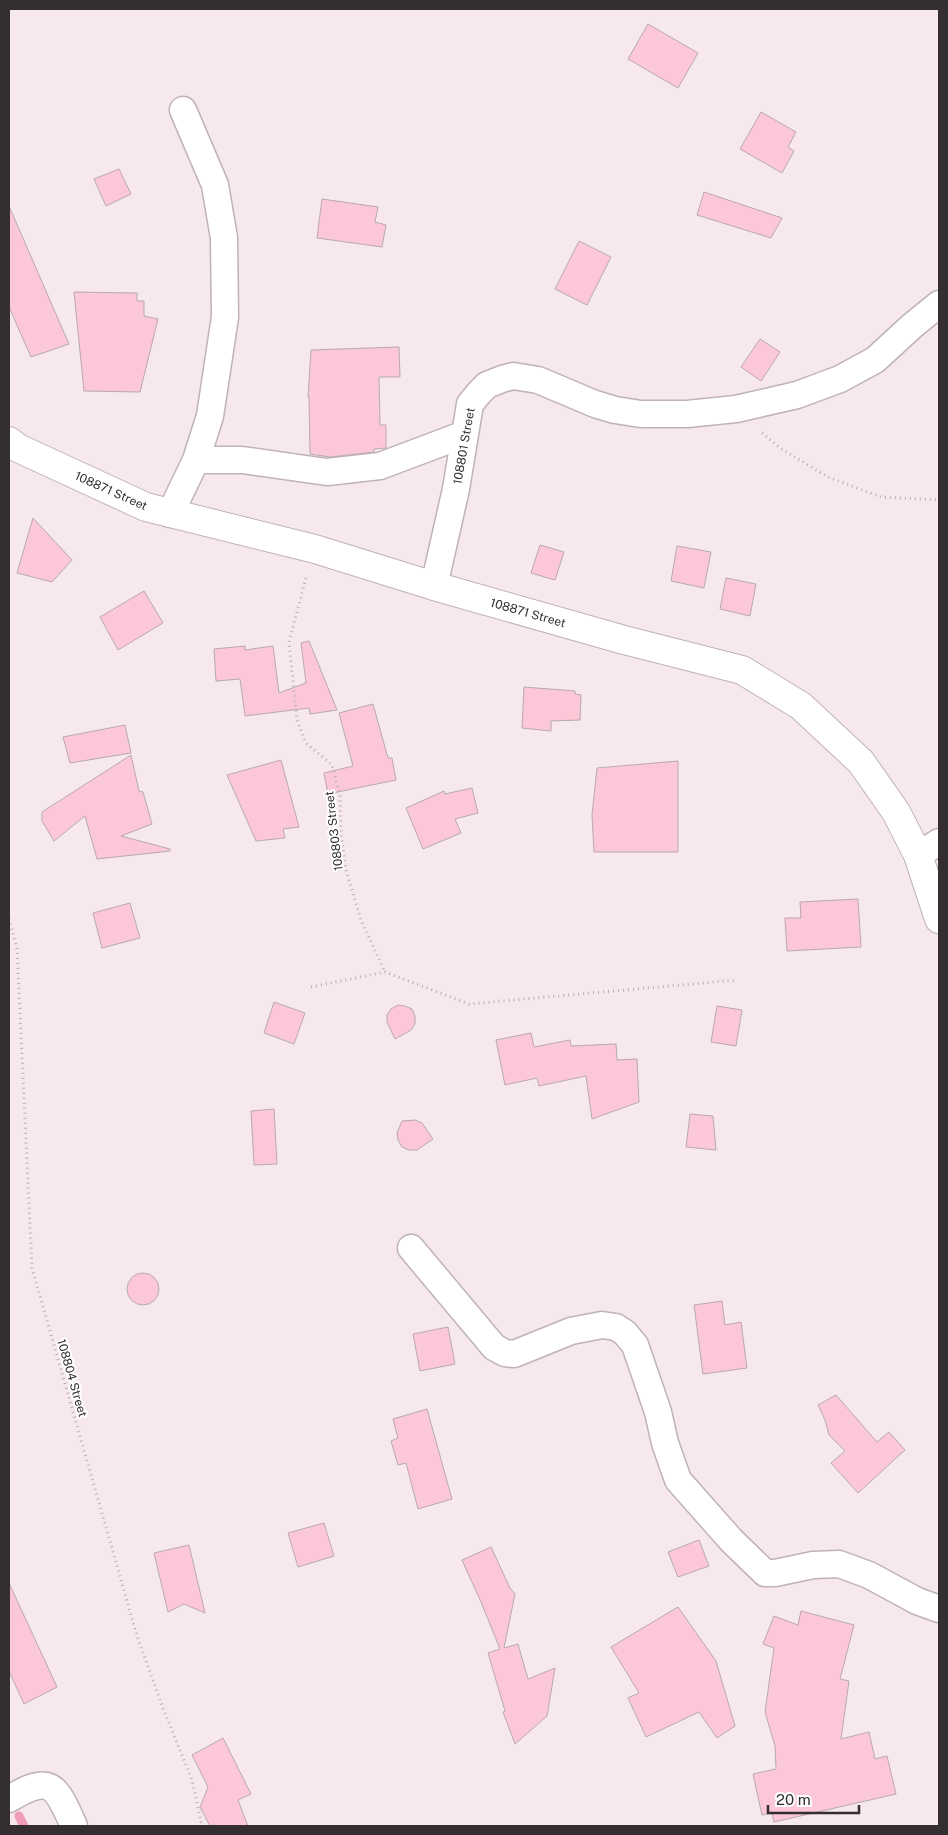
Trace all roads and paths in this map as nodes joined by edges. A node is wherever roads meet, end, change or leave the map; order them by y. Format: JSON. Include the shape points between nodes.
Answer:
{"nodes":[{"id":1,"x":183,"y":110,"type":"dead end"},
{"id":2,"x":939,"y":304,"type":"edge"},
{"id":3,"x":736,"y":409,"type":"junction"},
{"id":4,"x":465,"y":434,"type":"junction"},
{"id":5,"x":9,"y":441,"type":"edge"},
{"id":6,"x":196,"y":460,"type":"junction"},
{"id":7,"x":939,"y":500,"type":"edge"},
{"id":8,"x":170,"y":514,"type":"junction"},
{"id":9,"x":315,"y":549,"type":"junction"},
{"id":10,"x":434,"y":586,"type":"junction"},
{"id":11,"x":928,"y":849,"type":"edge"},
{"id":12,"x":9,"y":919,"type":"edge"},
{"id":13,"x":939,"y":919,"type":"edge"},
{"id":14,"x":385,"y":972,"type":"junction"},
{"id":15,"x":736,"y":980,"type":"dead end"},
{"id":16,"x":311,"y":987,"type":"dead end"},
{"id":17,"x":410,"y":1248,"type":"dead end"},
{"id":18,"x":939,"y":1609,"type":"edge"},
{"id":19,"x":9,"y":1799,"type":"edge"},
{"id":20,"x":74,"y":1826,"type":"edge"},
{"id":21,"x":202,"y":1826,"type":"edge"}],
"edges":[{"from":1,"to":6,"type":"street","via":[[215,185],[224,238],[225,317],[210,416]]},
{"from":2,"to":3,"type":"street","name":"108801 Street","via":[[875,360],[840,379],[797,395]]},
{"from":3,"to":4,"type":"street","name":"108801 Street","via":[[641,414],[615,410],[538,380],[513,376],[502,378],[478,392],[470,404]]},
{"from":3,"to":7,"type":"path","via":[[780,448],[828,477],[881,497]]},
{"from":4,"to":6,"type":"street","via":[[380,466],[327,472],[242,460]]},
{"from":4,"to":10,"type":"street","name":"108801 Street"},
{"from":5,"to":8,"type":"street","name":"108871 Street","via":[[138,504]]},
{"from":6,"to":8,"type":"street"},
{"from":8,"to":9,"type":"street","name":"108871 Street"},
{"from":9,"to":10,"type":"street","name":"108871 Street"},
{"from":9,"to":14,"type":"path","name":"108803 Street","via":[[289,642],[297,720],[306,743],[332,766],[340,795],[346,870],[361,920]]},
{"from":10,"to":11,"type":"street","name":"108871 Street","via":[[742,670],[801,706],[861,762],[896,812]]},
{"from":11,"to":13,"type":"street","name":"108871 Street"},
{"from":12,"to":21,"type":"path","name":"108804 Street","via":[[18,948],[32,1268],[137,1636],[192,1780]]},
{"from":14,"to":15,"type":"path","via":[[469,1004]]},
{"from":14,"to":16,"type":"path"},
{"from":17,"to":18,"type":"street","via":[[500,1352],[514,1354],[571,1330],[616,1327],[625,1334],[635,1345],[678,1480],[765,1573],[839,1564]]},
{"from":19,"to":20,"type":"street","via":[[28,1788],[46,1785],[62,1798]]}]}
